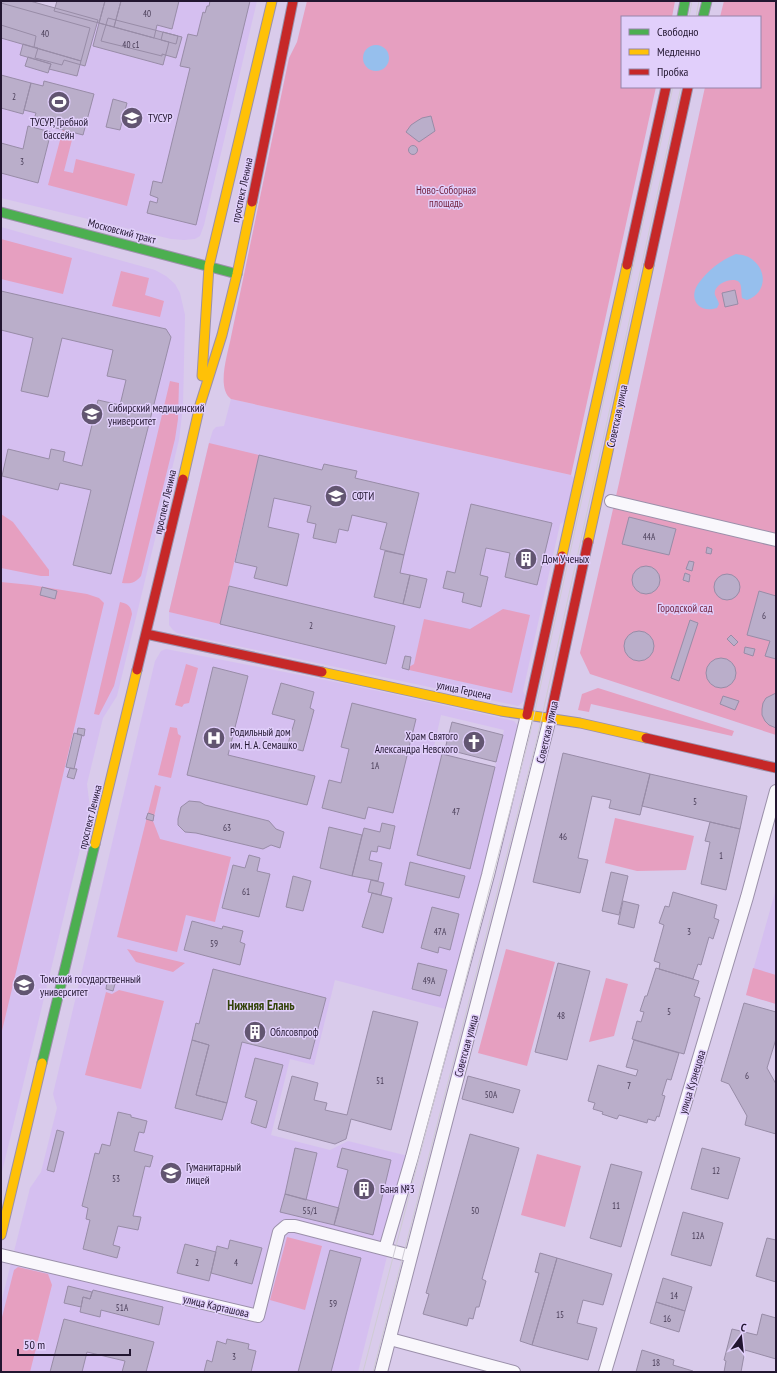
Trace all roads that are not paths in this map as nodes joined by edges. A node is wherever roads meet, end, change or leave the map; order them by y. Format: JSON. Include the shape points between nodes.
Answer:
{"nodes":[{"id":1,"x":272,"y":1,"type":"edge"},
{"id":2,"x":293,"y":1,"type":"edge"},
{"id":3,"x":685,"y":1,"type":"edge"},
{"id":4,"x":707,"y":1,"type":"edge"},
{"id":5,"x":682,"y":16,"type":"edge"},
{"id":6,"x":703,"y":16,"type":"edge"},
{"id":7,"x":666,"y":88,"type":"edge"},
{"id":8,"x":688,"y":88,"type":"edge"},
{"id":9,"x":1,"y":212,"type":"edge"},
{"id":10,"x":209,"y":266,"type":"junction"},
{"id":11,"x":237,"y":274,"type":"junction"},
{"id":12,"x":200,"y":405,"type":"junction"},
{"id":13,"x":611,"y":501,"type":"dead end"},
{"id":14,"x":776,"y":540,"type":"edge"},
{"id":15,"x":146,"y":634,"type":"junction"},
{"id":16,"x":527,"y":715,"type":"junction"},
{"id":17,"x":550,"y":718,"type":"junction"},
{"id":18,"x":776,"y":768,"type":"edge"},
{"id":19,"x":776,"y":791,"type":"edge"},
{"id":20,"x":1,"y":1235,"type":"edge"},
{"id":21,"x":385,"y":1249,"type":"junction"},
{"id":22,"x":1,"y":1255,"type":"edge"},
{"id":23,"x":411,"y":1256,"type":"junction"},
{"id":24,"x":390,"y":1339,"type":"junction"},
{"id":25,"x":382,"y":1372,"type":"edge"},
{"id":26,"x":514,"y":1372,"type":"edge"},
{"id":27,"x":605,"y":1372,"type":"edge"}],
"edges":[{"from":1,"to":10,"type":"street","name":"проспект Ленина"},
{"from":2,"to":11,"type":"street","name":"проспект Ленина"},
{"from":3,"to":5,"type":"street"},
{"from":4,"to":6,"type":"street"},
{"from":7,"to":16,"type":"street","name":"Советская улица"},
{"from":8,"to":17,"type":"street","name":"Советская улица"},
{"from":9,"to":10,"type":"street","name":"Московский тракт"},
{"from":10,"to":11,"type":"street","name":"Московский тракт"},
{"from":10,"to":12,"type":"street","name":"проспект Ленина"},
{"from":11,"to":12,"type":"street","name":"проспект Ленина","via":[[222,335]]},
{"from":12,"to":15,"type":"street","name":"проспект Ленина"},
{"from":13,"to":14,"type":"street"},
{"from":15,"to":16,"type":"street","name":"улица Герцена"},
{"from":15,"to":20,"type":"street","name":"проспект Ленина"},
{"from":16,"to":17,"type":"street","name":"улица Герцена"},
{"from":16,"to":21,"type":"street","name":"Советская улица","via":[[488,875]]},
{"from":17,"to":18,"type":"street","name":"улица Герцена"},
{"from":17,"to":23,"type":"street","name":"Советская улица"},
{"from":19,"to":27,"type":"street","name":"улица Кузнецова","via":[[747,897]]},
{"from":21,"to":22,"type":"street","name":"улица Карташова","via":[[295,1226],[286,1226],[279,1232],[258,1316]]},
{"from":21,"to":23,"type":"street","name":"улица Карташова"},
{"from":23,"to":24,"type":"street","name":"Советская улица"},
{"from":24,"to":25,"type":"street","name":"Советская улица"},
{"from":24,"to":26,"type":"street"}]}
